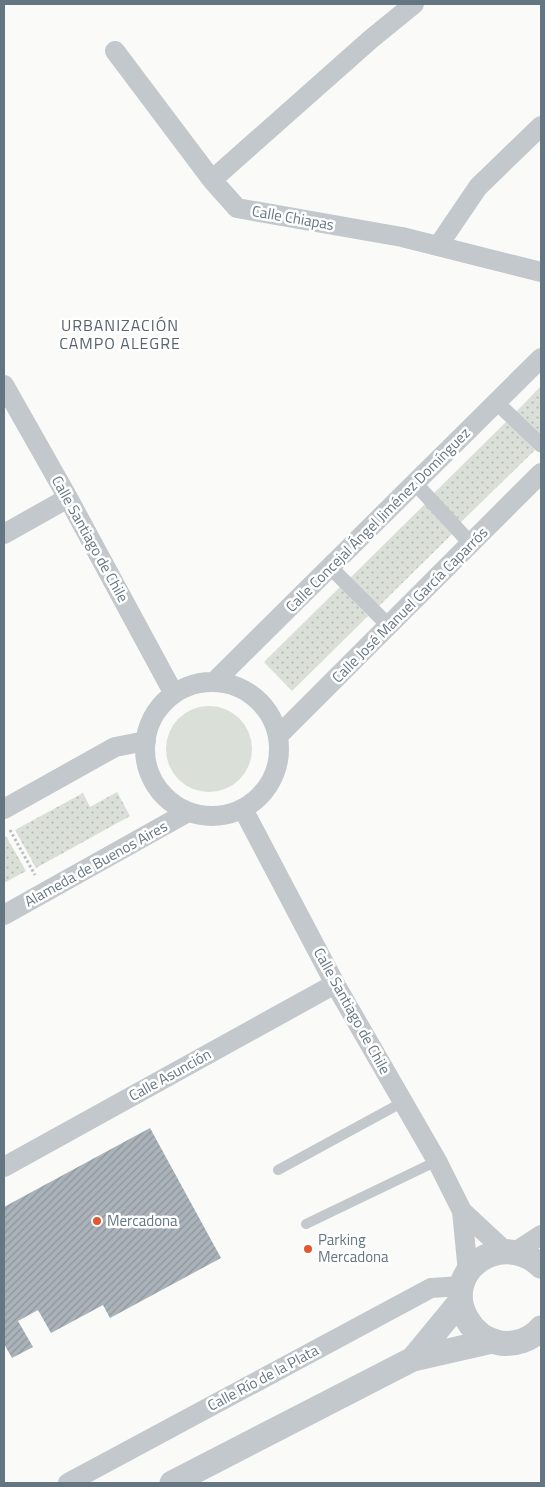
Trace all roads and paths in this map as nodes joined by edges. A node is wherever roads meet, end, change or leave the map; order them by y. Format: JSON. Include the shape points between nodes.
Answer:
{"nodes":[{"id":1,"x":414,"y":4,"type":"edge"},
{"id":2,"x":116,"y":51,"type":"dead end"},
{"id":3,"x":541,"y":126,"type":"edge"},
{"id":4,"x":212,"y":180,"type":"junction"},
{"id":5,"x":438,"y":246,"type":"junction"},
{"id":6,"x":541,"y":272,"type":"edge"},
{"id":7,"x":541,"y":358,"type":"edge"},
{"id":8,"x":4,"y":384,"type":"edge"},
{"id":9,"x":496,"y":402,"type":"junction"},
{"id":10,"x":541,"y":445,"type":"edge"},
{"id":11,"x":541,"y":474,"type":"edge"},
{"id":12,"x":415,"y":483,"type":"junction"},
{"id":13,"x":68,"y":498,"type":"junction"},
{"id":14,"x":4,"y":534,"type":"edge"},
{"id":15,"x":471,"y":544,"type":"junction"},
{"id":16,"x":330,"y":567,"type":"junction"},
{"id":17,"x":389,"y":626,"type":"junction"},
{"id":18,"x":214,"y":682,"type":"junction"},
{"id":19,"x":174,"y":694,"type":"junction"},
{"id":20,"x":278,"y":736,"type":"junction"},
{"id":21,"x":146,"y":742,"type":"junction"},
{"id":22,"x":243,"y":809,"type":"junction"},
{"id":23,"x":188,"y":812,"type":"junction"},
{"id":24,"x":6,"y":818,"type":"edge"},
{"id":25,"x":44,"y":892,"type":"junction"},
{"id":26,"x":4,"y":915,"type":"edge"},
{"id":27,"x":335,"y":984,"type":"junction"},
{"id":28,"x":403,"y":1102,"type":"junction"},
{"id":29,"x":437,"y":1161,"type":"junction"},
{"id":30,"x":4,"y":1167,"type":"edge"},
{"id":31,"x":278,"y":1170,"type":"dead end"},
{"id":32,"x":462,"y":1211,"type":"junction"},
{"id":33,"x":306,"y":1224,"type":"dead end"},
{"id":34,"x":541,"y":1235,"type":"edge"},
{"id":35,"x":527,"y":1257,"type":"edge"},
{"id":36,"x":463,"y":1286,"type":"junction"},
{"id":37,"x":541,"y":1328,"type":"edge"},
{"id":38,"x":492,"y":1342,"type":"junction"},
{"id":39,"x":413,"y":1359,"type":"junction"},
{"id":40,"x":68,"y":1483,"type":"edge"},
{"id":41,"x":172,"y":1483,"type":"edge"}],
"edges":[{"from":1,"to":4,"type":"street"},
{"from":2,"to":4,"type":"street","name":"Calle Chiapas"},
{"from":3,"to":5,"type":"street","via":[[478,188]]},
{"from":4,"to":5,"type":"street","name":"Calle Chiapas","via":[[237,208]]},
{"from":5,"to":6,"type":"street","name":"Calle Chiapas"},
{"from":7,"to":9,"type":"street","name":"Calle Concejal Ángel Jiménez Domínguez"},
{"from":8,"to":13,"type":"street","name":"Calle Santiago de Chile"},
{"from":9,"to":10,"type":"street"},
{"from":9,"to":12,"type":"street","name":"Calle Concejal Ángel Jiménez Domínguez"},
{"from":11,"to":15,"type":"street","name":"Calle José Manuel García Caparrós"},
{"from":12,"to":15,"type":"street"},
{"from":12,"to":16,"type":"street","name":"Calle Concejal Ángel Jiménez Domínguez"},
{"from":13,"to":14,"type":"street"},
{"from":13,"to":19,"type":"street","name":"Calle Santiago de Chile"},
{"from":15,"to":17,"type":"street","name":"Calle José Manuel García Caparrós"},
{"from":16,"to":17,"type":"street"},
{"from":16,"to":18,"type":"street","name":"Calle Concejal Ángel Jiménez Domínguez"},
{"from":17,"to":20,"type":"street","name":"Calle José Manuel García Caparrós"},
{"from":18,"to":19,"type":"street","via":[[193,685]]},
{"from":18,"to":20,"type":"street","via":[[236,687],[256,698],[270,715]]},
{"from":19,"to":21,"type":"street","via":[[155,715]]},
{"from":20,"to":22,"type":"street","via":[[279,758],[273,779],[260,797]]},
{"from":21,"to":23,"type":"street","via":[[147,764],[155,784],[169,801]]},
{"from":21,"to":24,"type":"street","via":[[115,747]]},
{"from":22,"to":23,"type":"street","via":[[225,815],[206,816]]},
{"from":22,"to":27,"type":"street","name":"Calle Santiago de Chile"},
{"from":23,"to":25,"type":"street","name":"Alameda de Buenos Aires"},
{"from":24,"to":25,"type":"path"},
{"from":25,"to":26,"type":"street","name":"Alameda de Buenos Aires"},
{"from":27,"to":28,"type":"street","name":"Calle Santiago de Chile"},
{"from":27,"to":30,"type":"street","name":"Calle Asunción"},
{"from":28,"to":29,"type":"street","name":"Calle Santiago de Chile"},
{"from":28,"to":31,"type":"lane"},
{"from":29,"to":32,"type":"street","name":"Calle Santiago de Chile"},
{"from":29,"to":33,"type":"lane"},
{"from":32,"to":35,"type":"street","name":"Calle Santiago de Chile"},
{"from":32,"to":36,"type":"street","name":"Calle Santiago de Chile"},
{"from":34,"to":35,"type":"street"},
{"from":35,"to":36,"type":"street","via":[[491,1253],[478,1260]]},
{"from":36,"to":38,"type":"street","via":[[464,1315],[480,1336]]},
{"from":36,"to":39,"type":"street"},
{"from":36,"to":40,"type":"street","name":"Calle Río de la Plata","via":[[431,1288]]},
{"from":37,"to":38,"type":"street","via":[[522,1341],[508,1344]]},
{"from":38,"to":39,"type":"street"},
{"from":39,"to":41,"type":"street"}]}
